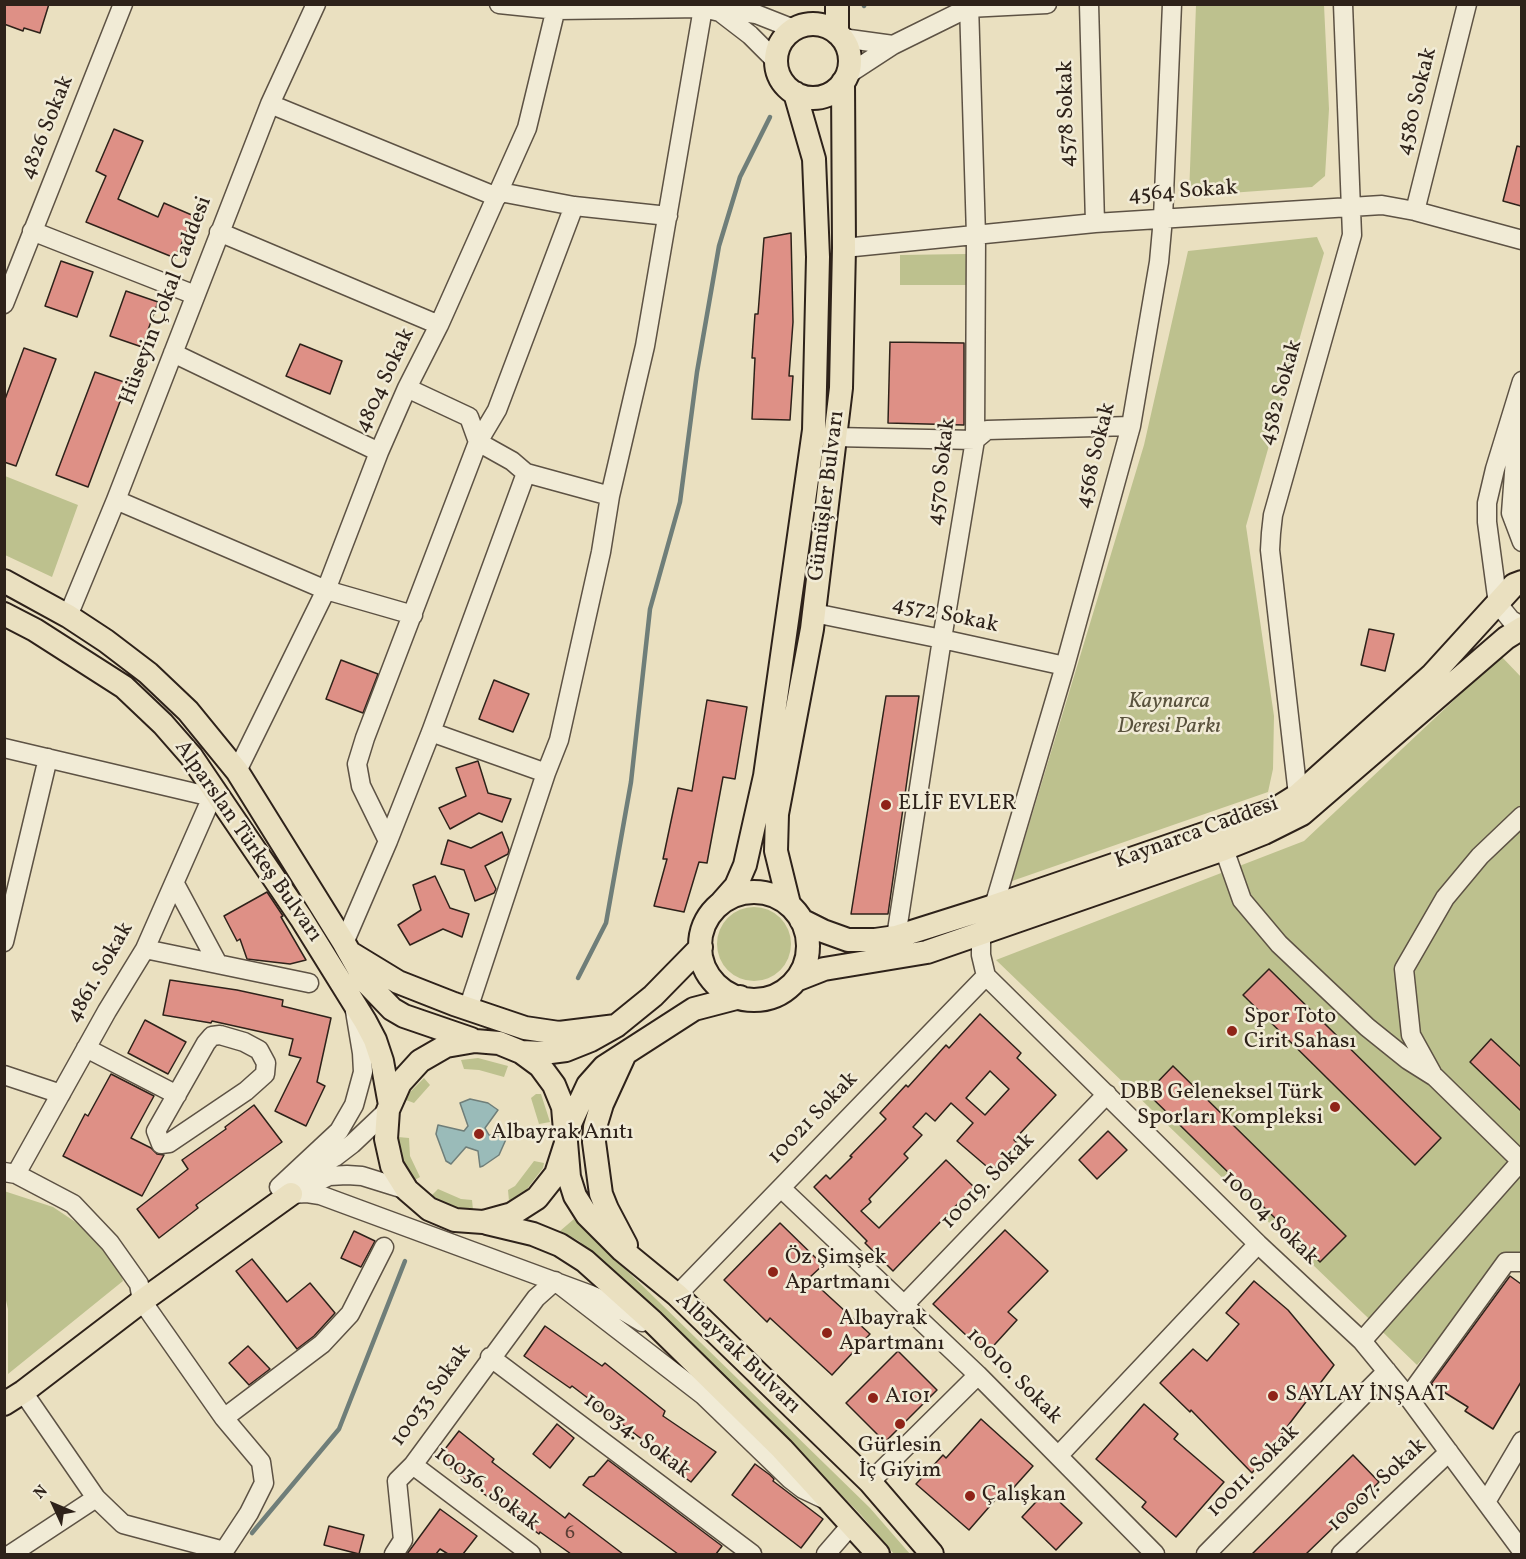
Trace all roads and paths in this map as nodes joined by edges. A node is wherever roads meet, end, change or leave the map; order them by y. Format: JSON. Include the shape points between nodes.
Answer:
{"nodes":[{"id":1,"x":123,"y":4,"type":"edge"},
{"id":2,"x":316,"y":4,"type":"edge"},
{"id":3,"x":499,"y":4,"type":"edge"},
{"id":4,"x":837,"y":4,"type":"edge"},
{"id":5,"x":1047,"y":4,"type":"edge"},
{"id":6,"x":1089,"y":4,"type":"edge"},
{"id":7,"x":1172,"y":4,"type":"edge"},
{"id":8,"x":1343,"y":4,"type":"edge"},
{"id":9,"x":1467,"y":4,"type":"edge"},
{"id":10,"x":969,"y":6,"type":"edge"},
{"id":11,"x":557,"y":7,"type":"edge"},
{"id":12,"x":712,"y":10,"type":"junction"},
{"id":13,"x":798,"y":20,"type":"edge"},
{"id":14,"x":840,"y":35,"type":"junction"},
{"id":15,"x":893,"y":45,"type":"junction"},
{"id":16,"x":776,"y":61,"type":"junction"},
{"id":17,"x":845,"y":78,"type":"junction"},
{"id":18,"x":795,"y":93,"type":"junction"},
{"id":19,"x":270,"y":104,"type":"junction"},
{"id":20,"x":499,"y":194,"type":"junction"},
{"id":21,"x":574,"y":206,"type":"junction"},
{"id":22,"x":1350,"y":206,"type":"junction"},
{"id":23,"x":1414,"y":211,"type":"junction"},
{"id":24,"x":668,"y":216,"type":"junction"},
{"id":25,"x":1163,"y":218,"type":"junction"},
{"id":26,"x":1095,"y":223,"type":"junction"},
{"id":27,"x":32,"y":231,"type":"junction"},
{"id":28,"x":219,"y":232,"type":"junction"},
{"id":29,"x":976,"y":236,"type":"junction"},
{"id":30,"x":1521,"y":240,"type":"edge"},
{"id":31,"x":844,"y":248,"type":"junction"},
{"id":32,"x":195,"y":295,"type":"junction"},
{"id":33,"x":4,"y":304,"type":"edge"},
{"id":34,"x":439,"y":325,"type":"junction"},
{"id":35,"x":173,"y":353,"type":"junction"},
{"id":36,"x":1521,"y":382,"type":"edge"},
{"id":37,"x":407,"y":388,"type":"junction"},
{"id":38,"x":1131,"y":426,"type":"junction"},
{"id":39,"x":836,"y":437,"type":"junction"},
{"id":40,"x":975,"y":440,"type":"junction"},
{"id":41,"x":478,"y":442,"type":"junction"},
{"id":42,"x":379,"y":452,"type":"junction"},
{"id":43,"x":526,"y":473,"type":"junction"},
{"id":44,"x":610,"y":496,"type":"junction"},
{"id":45,"x":116,"y":500,"type":"junction"},
{"id":46,"x":1521,"y":542,"type":"edge"},
{"id":47,"x":4,"y":580,"type":"edge"},
{"id":48,"x":1521,"y":582,"type":"edge"},
{"id":49,"x":326,"y":590,"type":"junction"},
{"id":50,"x":1498,"y":604,"type":"junction"},
{"id":51,"x":4,"y":614,"type":"edge"},
{"id":52,"x":814,"y":614,"type":"junction"},
{"id":53,"x":413,"y":615,"type":"junction"},
{"id":54,"x":68,"y":616,"type":"junction"},
{"id":55,"x":1521,"y":627,"type":"edge"},
{"id":56,"x":942,"y":639,"type":"junction"},
{"id":57,"x":1065,"y":666,"type":"junction"},
{"id":58,"x":431,"y":732,"type":"junction"},
{"id":59,"x":4,"y":748,"type":"edge"},
{"id":60,"x":48,"y":758,"type":"junction"},
{"id":61,"x":237,"y":771,"type":"junction"},
{"id":62,"x":546,"y":773,"type":"junction"},
{"id":63,"x":215,"y":795,"type":"junction"},
{"id":64,"x":1298,"y":795,"type":"junction"},
{"id":65,"x":1521,"y":816,"type":"edge"},
{"id":66,"x":388,"y":841,"type":"junction"},
{"id":67,"x":1224,"y":849,"type":"junction"},
{"id":68,"x":175,"y":884,"type":"junction"},
{"id":69,"x":721,"y":903,"type":"junction"},
{"id":70,"x":994,"y":906,"type":"junction"},
{"id":71,"x":795,"y":912,"type":"junction"},
{"id":72,"x":981,"y":933,"type":"junction"},
{"id":73,"x":896,"y":937,"type":"junction"},
{"id":74,"x":4,"y":942,"type":"edge"},
{"id":75,"x":346,"y":947,"type":"junction"},
{"id":76,"x":701,"y":947,"type":"junction"},
{"id":77,"x":145,"y":950,"type":"junction"},
{"id":78,"x":218,"y":964,"type":"junction"},
{"id":79,"x":986,"y":976,"type":"junction"},
{"id":80,"x":796,"y":980,"type":"junction"},
{"id":81,"x":309,"y":983,"type":"dead end"},
{"id":82,"x":740,"y":997,"type":"junction"},
{"id":83,"x":353,"y":1002,"type":"junction"},
{"id":84,"x":468,"y":1010,"type":"junction"},
{"id":85,"x":615,"y":1026,"type":"junction"},
{"id":86,"x":475,"y":1041,"type":"junction"},
{"id":87,"x":86,"y":1048,"type":"junction"},
{"id":88,"x":521,"y":1052,"type":"junction"},
{"id":89,"x":626,"y":1052,"type":"junction"},
{"id":90,"x":4,"y":1075,"type":"edge"},
{"id":91,"x":1435,"y":1077,"type":"junction"},
{"id":92,"x":61,"y":1094,"type":"junction"},
{"id":93,"x":1107,"y":1094,"type":"junction"},
{"id":94,"x":177,"y":1095,"type":"junction"},
{"id":95,"x":389,"y":1108,"type":"junction"},
{"id":96,"x":566,"y":1138,"type":"junction"},
{"id":97,"x":1521,"y":1161,"type":"edge"},
{"id":98,"x":10,"y":1173,"type":"edge"},
{"id":99,"x":782,"y":1188,"type":"junction"},
{"id":100,"x":285,"y":1190,"type":"junction"},
{"id":101,"x":407,"y":1190,"type":"junction"},
{"id":102,"x":483,"y":1222,"type":"junction"},
{"id":103,"x":1258,"y":1244,"type":"junction"},
{"id":104,"x":384,"y":1247,"type":"dead end"},
{"id":105,"x":634,"y":1259,"type":"junction"},
{"id":106,"x":1521,"y":1262,"type":"edge"},
{"id":107,"x":555,"y":1281,"type":"junction"},
{"id":108,"x":141,"y":1293,"type":"junction"},
{"id":109,"x":677,"y":1295,"type":"junction"},
{"id":110,"x":905,"y":1304,"type":"junction"},
{"id":111,"x":1362,"y":1341,"type":"junction"},
{"id":112,"x":678,"y":1346,"type":"junction"},
{"id":113,"x":490,"y":1357,"type":"junction"},
{"id":114,"x":1387,"y":1371,"type":"junction"},
{"id":115,"x":978,"y":1375,"type":"junction"},
{"id":116,"x":11,"y":1394,"type":"edge"},
{"id":117,"x":703,"y":1395,"type":"junction"},
{"id":118,"x":1408,"y":1397,"type":"junction"},
{"id":119,"x":737,"y":1405,"type":"junction"},
{"id":120,"x":224,"y":1418,"type":"junction"},
{"id":121,"x":1521,"y":1441,"type":"edge"},
{"id":122,"x":1449,"y":1452,"type":"junction"},
{"id":123,"x":1059,"y":1455,"type":"junction"},
{"id":124,"x":413,"y":1465,"type":"junction"},
{"id":125,"x":870,"y":1482,"type":"junction"},
{"id":126,"x":96,"y":1498,"type":"junction"},
{"id":127,"x":829,"y":1500,"type":"junction"},
{"id":128,"x":1486,"y":1502,"type":"junction"},
{"id":129,"x":852,"y":1524,"type":"junction"},
{"id":130,"x":1521,"y":1551,"type":"edge"},
{"id":131,"x":227,"y":1553,"type":"edge"},
{"id":132,"x":11,"y":1554,"type":"edge"},
{"id":133,"x":394,"y":1554,"type":"edge"},
{"id":134,"x":531,"y":1554,"type":"edge"},
{"id":135,"x":752,"y":1554,"type":"edge"},
{"id":136,"x":826,"y":1554,"type":"edge"},
{"id":137,"x":878,"y":1554,"type":"edge"},
{"id":138,"x":932,"y":1554,"type":"edge"},
{"id":139,"x":1155,"y":1554,"type":"edge"},
{"id":140,"x":1206,"y":1554,"type":"edge"},
{"id":141,"x":1341,"y":1554,"type":"edge"}],
"edges":[{"from":1,"to":27,"type":"street","name":"4826 Sokak"},
{"from":2,"to":19,"type":"street","name":"Hüseyin Çokal Caddesi"},
{"from":3,"to":11,"type":"street"},
{"from":4,"to":14,"type":"main road"},
{"from":5,"to":10,"type":"street"},
{"from":6,"to":26,"type":"street","name":"4578 Sokak"},
{"from":7,"to":25,"type":"street","name":"4568 Sokak"},
{"from":8,"to":22,"type":"street","name":"4582 Sokak"},
{"from":9,"to":23,"type":"street","name":"4580 Sokak"},
{"from":10,"to":15,"type":"street"},
{"from":10,"to":29,"type":"street","name":"4570 Sokak"},
{"from":11,"to":12,"type":"street"},
{"from":11,"to":20,"type":"street","name":"4804 Sokak","via":[[527,128]]},
{"from":12,"to":13,"type":"street"},
{"from":12,"to":16,"type":"street","via":[[750,35]]},
{"from":12,"to":24,"type":"street"},
{"from":13,"to":14,"type":"main road","via":[[824,25]]},
{"from":13,"to":16,"type":"main road","via":[[783,39]]},
{"from":14,"to":15,"type":"street"},
{"from":14,"to":17,"type":"main road","via":[[849,52]]},
{"from":15,"to":17,"type":"street"},
{"from":16,"to":18,"type":"main road","via":[[783,83]]},
{"from":17,"to":18,"type":"main road","via":[[825,96],[810,98]]},
{"from":17,"to":31,"type":"main road","name":"Gümüşler Bulvarı"},
{"from":18,"to":69,"type":"main road","name":"Gümüşler Bulvarı","via":[[814,159],[818,257],[814,430],[765,777],[745,865],[736,886]]},
{"from":19,"to":20,"type":"street"},
{"from":19,"to":28,"type":"street","name":"Hüseyin Çokal Caddesi"},
{"from":20,"to":21,"type":"street"},
{"from":20,"to":34,"type":"street","name":"4804 Sokak"},
{"from":21,"to":24,"type":"street"},
{"from":21,"to":41,"type":"street","via":[[498,410]]},
{"from":22,"to":23,"type":"street","name":"4564 Sokak","via":[[1382,205]]},
{"from":22,"to":25,"type":"street","name":"4564 Sokak"},
{"from":22,"to":64,"type":"street","name":"4582 Sokak","via":[[1352,235],[1271,533]]},
{"from":23,"to":30,"type":"street","name":"4564 Sokak"},
{"from":24,"to":44,"type":"street","via":[[645,346]]},
{"from":25,"to":26,"type":"street","name":"4564 Sokak"},
{"from":25,"to":38,"type":"street","name":"4568 Sokak"},
{"from":26,"to":29,"type":"street","name":"4564 Sokak"},
{"from":27,"to":32,"type":"street"},
{"from":27,"to":33,"type":"street","name":"4826 Sokak"},
{"from":28,"to":32,"type":"street","name":"Hüseyin Çokal Caddesi"},
{"from":28,"to":34,"type":"street"},
{"from":29,"to":31,"type":"street","name":"4564 Sokak"},
{"from":29,"to":40,"type":"street","name":"4570 Sokak"},
{"from":31,"to":39,"type":"main road","name":"Gümüşler Bulvarı"},
{"from":32,"to":35,"type":"street","name":"Hüseyin Çokal Caddesi"},
{"from":34,"to":37,"type":"street","name":"4804 Sokak"},
{"from":35,"to":42,"type":"street"},
{"from":35,"to":45,"type":"street","name":"Hüseyin Çokal Caddesi"},
{"from":36,"to":46,"type":"street","via":[[1511,513]]},
{"from":36,"to":50,"type":"street","via":[[1487,503]]},
{"from":37,"to":41,"type":"street","via":[[469,417]]},
{"from":37,"to":42,"type":"street","name":"4804 Sokak"},
{"from":38,"to":40,"type":"street","via":[[987,430]]},
{"from":38,"to":57,"type":"street","name":"4568 Sokak"},
{"from":39,"to":40,"type":"street"},
{"from":39,"to":52,"type":"main road","name":"Gümüşler Bulvarı"},
{"from":40,"to":56,"type":"street","name":"4570 Sokak"},
{"from":41,"to":43,"type":"street"},
{"from":41,"to":53,"type":"street"},
{"from":42,"to":49,"type":"street","name":"4804 Sokak"},
{"from":43,"to":44,"type":"street"},
{"from":43,"to":58,"type":"street"},
{"from":44,"to":62,"type":"street","via":[[559,740]]},
{"from":45,"to":49,"type":"street"},
{"from":45,"to":54,"type":"street","name":"Hüseyin Çokal Caddesi"},
{"from":47,"to":54,"type":"main road","name":"Alparslan Türkeş Bulvarı"},
{"from":48,"to":50,"type":"main road","name":"Kaynarca Caddesi"},
{"from":49,"to":53,"type":"street"},
{"from":49,"to":61,"type":"street","name":"4804 Sokak"},
{"from":50,"to":55,"type":"street"},
{"from":50,"to":64,"type":"main road","name":"Kaynarca Caddesi","via":[[1432,675]]},
{"from":51,"to":63,"type":"main road","name":"Alparslan Türkeş Bulvarı","via":[[124,687],[191,756]]},
{"from":52,"to":56,"type":"street","name":"4572 Sokak"},
{"from":52,"to":71,"type":"main road","name":"Gümüşler Bulvarı","via":[[777,814],[776,851]]},
{"from":53,"to":66,"type":"street","via":[[357,764],[361,786]]},
{"from":54,"to":61,"type":"main road","name":"Alparslan Türkeş Bulvarı","via":[[148,673],[188,711]]},
{"from":55,"to":67,"type":"main road","name":"Kaynarca Caddesi","via":[[1302,814]]},
{"from":56,"to":57,"type":"street","name":"4572 Sokak"},
{"from":56,"to":73,"type":"street","name":"4570 Sokak"},
{"from":57,"to":70,"type":"street","name":"4568 Sokak"},
{"from":58,"to":62,"type":"street"},
{"from":58,"to":66,"type":"street"},
{"from":59,"to":60,"type":"street"},
{"from":60,"to":63,"type":"street"},
{"from":60,"to":74,"type":"street"},
{"from":61,"to":75,"type":"main road","name":"Alparslan Türkeş Bulvarı"},
{"from":62,"to":84,"type":"street"},
{"from":63,"to":68,"type":"street","name":"4861. Sokak"},
{"from":63,"to":83,"type":"main road","name":"Alparslan Türkeş Bulvarı","via":[[301,918]]},
{"from":64,"to":70,"type":"main road","name":"Kaynarca Caddesi","via":[[1274,810]]},
{"from":65,"to":91,"type":"street","via":[[1445,898],[1404,969],[1411,1035]]},
{"from":66,"to":75,"type":"street"},
{"from":67,"to":72,"type":"main road","name":"Kaynarca Caddesi"},
{"from":67,"to":91,"type":"street","via":[[1242,900],[1280,944],[1367,1027]]},
{"from":68,"to":77,"type":"street","name":"4861. Sokak"},
{"from":68,"to":78,"type":"street"},
{"from":69,"to":71,"type":"main road","name":"Kaynarca Caddesi","via":[[738,894],[756,892],[772,895]]},
{"from":69,"to":76,"type":"main road","via":[[709,917]]},
{"from":70,"to":73,"type":"main road","name":"Kaynarca Caddesi"},
{"from":71,"to":73,"type":"main road","name":"Kaynarca Caddesi","via":[[823,931],[848,940]]},
{"from":71,"to":80,"type":"main road","via":[[807,931],[808,948],[805,965]]},
{"from":72,"to":79,"type":"street"},
{"from":72,"to":80,"type":"main road","name":"Kaynarca Caddesi","via":[[927,952],[824,969]]},
{"from":75,"to":84,"type":"main road","name":"Alparslan Türkeş Bulvarı","via":[[398,982]]},
{"from":75,"to":86,"type":"main road","name":"Alparslan Türkeş Bulvarı","via":[[366,982],[392,1009],[417,1022]]},
{"from":76,"to":82,"type":"main road","name":"Kaynarca Caddesi","via":[[706,970],[716,984]]},
{"from":76,"to":85,"type":"main road","via":[[653,996]]},
{"from":77,"to":78,"type":"street"},
{"from":77,"to":87,"type":"street","name":"4861. Sokak"},
{"from":78,"to":81,"type":"street"},
{"from":79,"to":93,"type":"street","name":"10004 Sokak"},
{"from":79,"to":99,"type":"street","name":"10021 Sokak"},
{"from":80,"to":82,"type":"main road","name":"Kaynarca Caddesi","via":[[783,992],[768,998]]},
{"from":82,"to":89,"type":"main road","name":"Kaynarca Caddesi","via":[[694,1009]]},
{"from":83,"to":95,"type":"main road","name":"Alparslan Türkeş Bulvarı","via":[[375,1040]]},
{"from":83,"to":100,"type":"street","via":[[363,1072],[354,1105],[339,1131]]},
{"from":84,"to":85,"type":"main road","name":"Alparslan Türkeş Bulvarı","via":[[525,1028],[559,1033]]},
{"from":85,"to":88,"type":"main road","via":[[566,1050]]},
{"from":86,"to":88,"type":"main road"},
{"from":86,"to":95,"type":"main road","via":[[446,1046],[420,1061],[400,1083]]},
{"from":87,"to":92,"type":"street","name":"4861. Sokak"},
{"from":87,"to":94,"type":"street"},
{"from":88,"to":96,"type":"main road","via":[[540,1066],[554,1085],[563,1107]]},
{"from":89,"to":96,"type":"main road","name":"Kaynarca Caddesi","via":[[604,1067],[588,1085]]},
{"from":89,"to":105,"type":"main road","via":[[602,1104],[594,1142],[601,1194]]},
{"from":90,"to":92,"type":"street"},
{"from":91,"to":97,"type":"street"},
{"from":92,"to":98,"type":"street","name":"4861. Sokak"},
{"from":93,"to":103,"type":"street","name":"10004 Sokak"},
{"from":93,"to":110,"type":"street","name":"10019. Sokak"},
{"from":94,"to":94,"type":"street","via":[[156,1131],[161,1144],[169,1143],[246,1091],[265,1074],[266,1063],[259,1050],[244,1042],[212,1036]]},
{"from":95,"to":100,"type":"street","via":[[335,1157]]},
{"from":95,"to":101,"type":"main road","via":[[386,1139],[392,1166]]},
{"from":96,"to":102,"type":"main road","via":[[556,1174],[537,1198],[512,1214]]},
{"from":96,"to":105,"type":"main road","name":"Albayrak Bulvarı","via":[[569,1177],[579,1206]]},
{"from":97,"to":111,"type":"street"},
{"from":98,"to":108,"type":"street","via":[[73,1204],[110,1243]]},
{"from":99,"to":109,"type":"street","name":"10021 Sokak"},
{"from":99,"to":110,"type":"street","name":"10010. Sokak"},
{"from":100,"to":101,"type":"street","via":[[329,1176],[347,1175]]},
{"from":100,"to":107,"type":"street","via":[[320,1195]]},
{"from":100,"to":108,"type":"main road"},
{"from":101,"to":102,"type":"main road","via":[[429,1209],[455,1220]]},
{"from":102,"to":112,"type":"main road","name":"Albayrak Bulvarı","via":[[533,1234],[574,1252]]},
{"from":103,"to":111,"type":"street","name":"10004 Sokak"},
{"from":103,"to":123,"type":"street"},
{"from":104,"to":120,"type":"street","via":[[350,1314],[322,1344]]},
{"from":105,"to":109,"type":"main road","name":"Albayrak Bulvarı"},
{"from":106,"to":118,"type":"street","via":[[1506,1262]]},
{"from":107,"to":112,"type":"street","via":[[610,1303]]},
{"from":107,"to":113,"type":"street","name":"10033 Sokak","via":[[536,1298]]},
{"from":107,"to":117,"type":"street","name":"Albayrak Bulvarı"},
{"from":108,"to":116,"type":"main road"},
{"from":108,"to":120,"type":"street"},
{"from":109,"to":125,"type":"main road","name":"Albayrak Bulvarı"},
{"from":110,"to":115,"type":"street","name":"10010. Sokak"},
{"from":111,"to":114,"type":"street","name":"10004 Sokak"},
{"from":112,"to":119,"type":"main road","name":"Albayrak Bulvarı"},
{"from":113,"to":124,"type":"street","name":"10033 Sokak"},
{"from":113,"to":135,"type":"street","name":"10034. Sokak"},
{"from":114,"to":118,"type":"street","name":"10004 Sokak"},
{"from":114,"to":140,"type":"street","name":"10011. Sokak"},
{"from":115,"to":123,"type":"street","name":"10010. Sokak"},
{"from":115,"to":125,"type":"street"},
{"from":116,"to":126,"type":"street"},
{"from":117,"to":119,"type":"street","name":"Albayrak Bulvarı"},
{"from":117,"to":127,"type":"street","name":"Albayrak Bulvarı","via":[[790,1479]]},
{"from":118,"to":122,"type":"street","name":"10004 Sokak"},
{"from":119,"to":127,"type":"main road","name":"Albayrak Bulvarı"},
{"from":120,"to":131,"type":"street","via":[[261,1462],[264,1484]]},
{"from":121,"to":128,"type":"street"},
{"from":122,"to":128,"type":"street","name":"10004 Sokak"},
{"from":122,"to":141,"type":"street","name":"10007. Sokak"},
{"from":123,"to":139,"type":"street","name":"10010. Sokak"},
{"from":124,"to":133,"type":"street","name":"10033 Sokak","via":[[398,1481],[403,1540]]},
{"from":124,"to":134,"type":"street","name":"10036. Sokak"},
{"from":125,"to":138,"type":"main road","name":"Albayrak Bulvarı"},
{"from":126,"to":131,"type":"street","via":[[123,1524]]},
{"from":126,"to":132,"type":"street"},
{"from":127,"to":129,"type":"main road","name":"Albayrak Bulvarı"},
{"from":128,"to":130,"type":"street","name":"10004 Sokak"},
{"from":129,"to":136,"type":"street"},
{"from":129,"to":137,"type":"main road","name":"Albayrak Bulvarı"}]}
